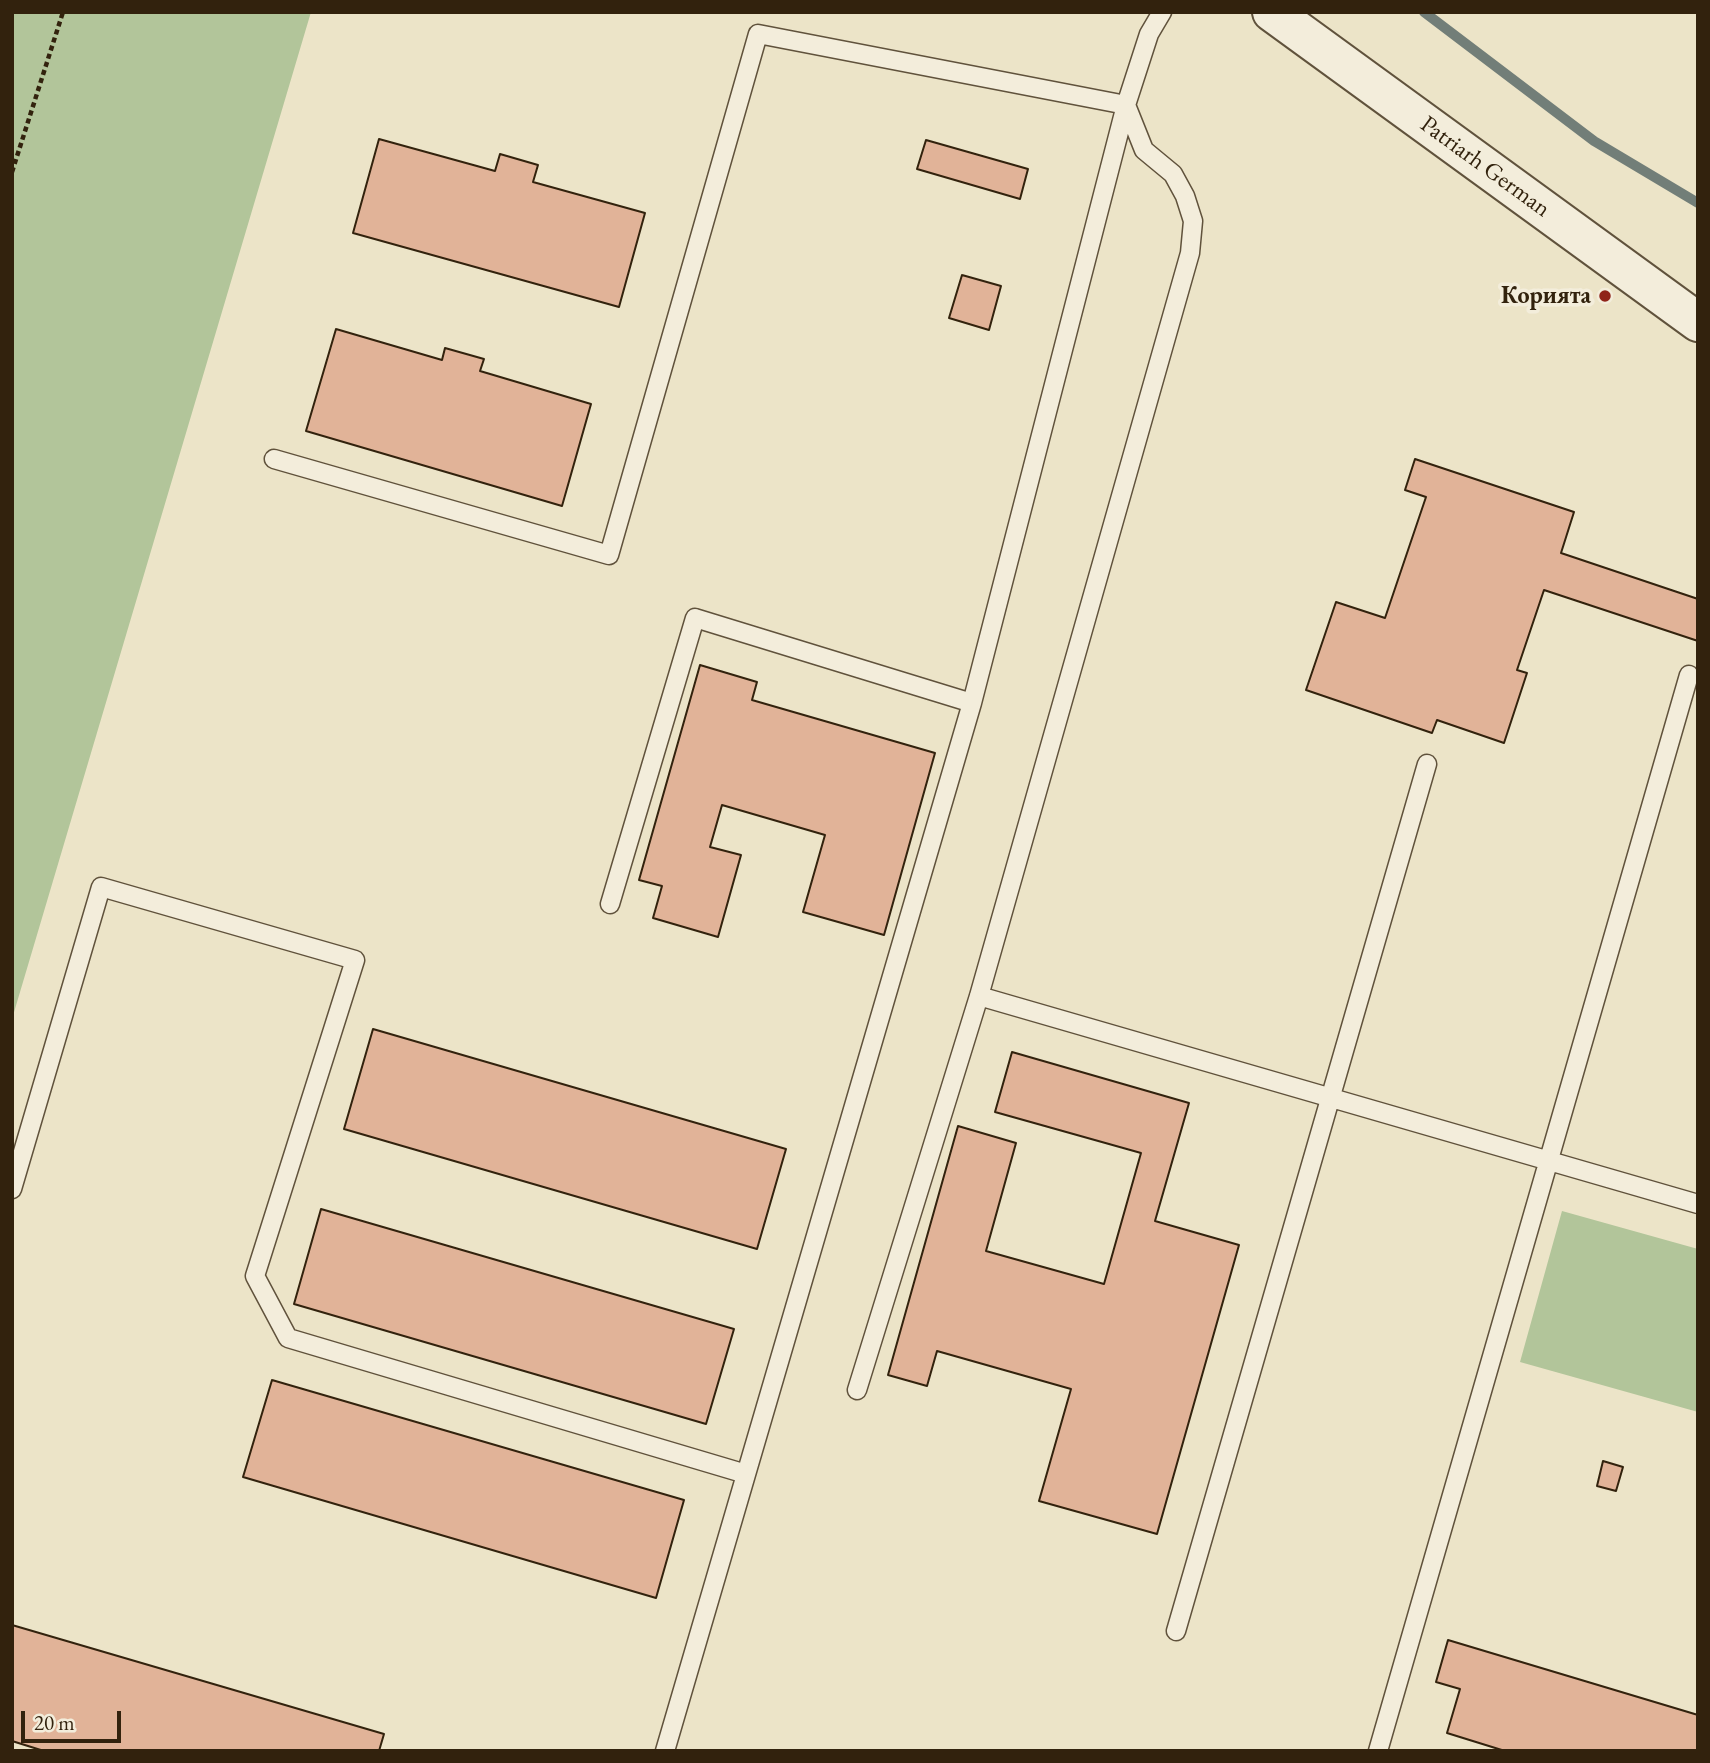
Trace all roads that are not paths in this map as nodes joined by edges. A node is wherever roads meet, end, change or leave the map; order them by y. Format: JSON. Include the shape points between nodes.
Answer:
{"nodes":[{"id":1,"x":1162,"y":12,"type":"edge"},
{"id":2,"x":1272,"y":12,"type":"edge"},
{"id":3,"x":1126,"y":105,"type":"junction"},
{"id":4,"x":1698,"y":322,"type":"edge"},
{"id":5,"x":274,"y":459,"type":"dead end"},
{"id":6,"x":1689,"y":675,"type":"dead end"},
{"id":7,"x":972,"y":703,"type":"junction"},
{"id":8,"x":1427,"y":764,"type":"dead end"},
{"id":9,"x":610,"y":904,"type":"dead end"},
{"id":10,"x":979,"y":996,"type":"junction"},
{"id":11,"x":1330,"y":1098,"type":"junction"},
{"id":12,"x":1549,"y":1161,"type":"junction"},
{"id":13,"x":12,"y":1189,"type":"edge"},
{"id":14,"x":1698,"y":1204,"type":"edge"},
{"id":15,"x":857,"y":1390,"type":"dead end"},
{"id":16,"x":746,"y":1475,"type":"junction"},
{"id":17,"x":1176,"y":1631,"type":"dead end"},
{"id":18,"x":665,"y":1751,"type":"edge"},
{"id":19,"x":1378,"y":1751,"type":"edge"}],
"edges":[{"from":1,"to":3,"type":"lane","via":[[1149,34]]},
{"from":2,"to":4,"type":"street","name":"Patriarh German"},
{"from":3,"to":5,"type":"lane","via":[[758,34],[609,555]]},
{"from":3,"to":7,"type":"lane"},
{"from":3,"to":10,"type":"lane","via":[[1144,150],[1172,174],[1185,195],[1193,221],[1189,253]]},
{"from":6,"to":12,"type":"lane"},
{"from":7,"to":9,"type":"lane","via":[[695,618]]},
{"from":7,"to":16,"type":"lane"},
{"from":8,"to":11,"type":"lane"},
{"from":10,"to":11,"type":"lane"},
{"from":10,"to":15,"type":"lane"},
{"from":11,"to":12,"type":"lane"},
{"from":11,"to":17,"type":"lane"},
{"from":12,"to":14,"type":"lane"},
{"from":12,"to":19,"type":"lane"},
{"from":13,"to":16,"type":"lane","via":[[101,887],[355,960],[255,1276],[288,1338]]},
{"from":16,"to":18,"type":"lane"}]}
